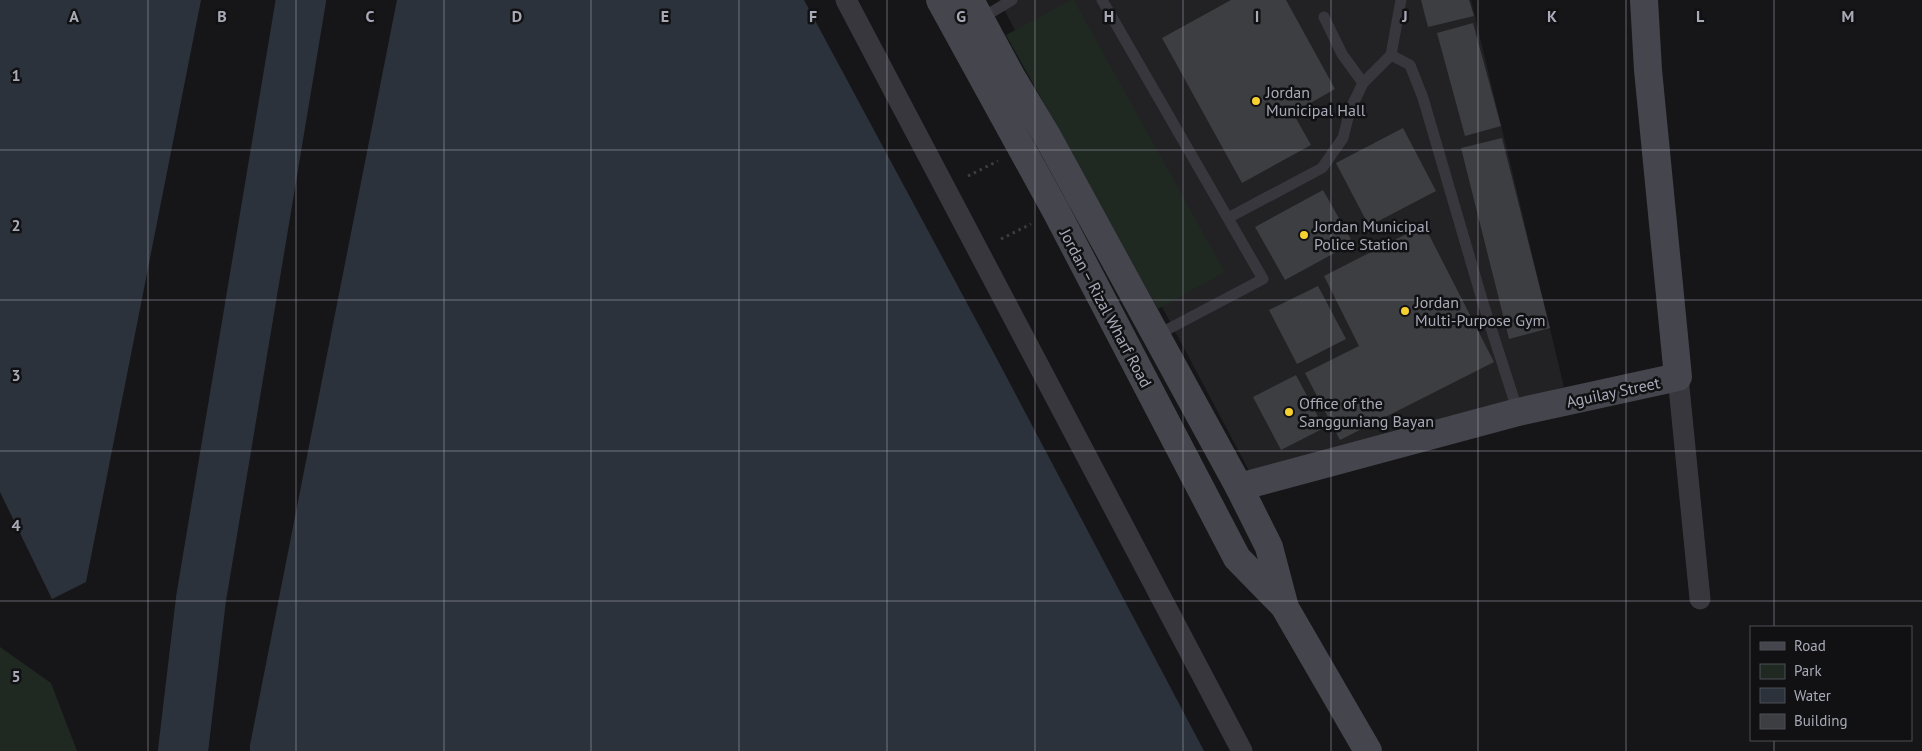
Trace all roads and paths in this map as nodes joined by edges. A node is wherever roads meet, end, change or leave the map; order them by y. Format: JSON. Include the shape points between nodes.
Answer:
{"nodes":[{"id":1,"x":846,"y":0,"type":"edge"},
{"id":2,"x":940,"y":0,"type":"edge"},
{"id":3,"x":1012,"y":0,"type":"edge"},
{"id":4,"x":1102,"y":0,"type":"edge"},
{"id":5,"x":1401,"y":0,"type":"edge"},
{"id":6,"x":1644,"y":0,"type":"edge"},
{"id":7,"x":975,"y":9,"type":"edge"},
{"id":8,"x":1324,"y":17,"type":"dead end"},
{"id":9,"x":1391,"y":55,"type":"junction"},
{"id":10,"x":1362,"y":83,"type":"junction"},
{"id":11,"x":1228,"y":218,"type":"junction"},
{"id":12,"x":1157,"y":335,"type":"junction"},
{"id":13,"x":1678,"y":377,"type":"junction"},
{"id":14,"x":1518,"y":412,"type":"junction"},
{"id":15,"x":1239,"y":487,"type":"junction"},
{"id":16,"x":1700,"y":600,"type":"dead end"},
{"id":17,"x":1284,"y":606,"type":"junction"},
{"id":18,"x":1242,"y":751,"type":"edge"},
{"id":19,"x":1368,"y":751,"type":"edge"}],
"edges":[{"from":1,"to":18,"type":"street"},
{"from":2,"to":17,"type":"main road","name":"Jordan – Rizal Wharf Road","via":[[1056,212],[1237,558]]},
{"from":3,"to":7,"type":"lane"},
{"from":4,"to":11,"type":"lane"},
{"from":5,"to":9,"type":"lane"},
{"from":6,"to":13,"type":"main road","name":"Aguilay Street"},
{"from":7,"to":12,"type":"main road","name":"Jordan – Rizal Wharf Road"},
{"from":8,"to":10,"type":"lane","via":[[1342,54]]},
{"from":9,"to":10,"type":"lane"},
{"from":9,"to":14,"type":"lane","via":[[1410,65],[1423,98]]},
{"from":10,"to":11,"type":"lane","via":[[1350,110],[1343,138],[1322,168]]},
{"from":11,"to":12,"type":"lane","via":[[1263,278]]},
{"from":12,"to":15,"type":"main road","name":"Jordan – Rizal Wharf Road"},
{"from":13,"to":14,"type":"main road","name":"Aguilay Street"},
{"from":13,"to":16,"type":"street"},
{"from":14,"to":15,"type":"main road","name":"Aguilay Street"},
{"from":15,"to":17,"type":"main road","name":"Jordan – Rizal Wharf Road","via":[[1268,547]]},
{"from":17,"to":19,"type":"main road","name":"Jordan – Rizal Wharf Road"}]}
